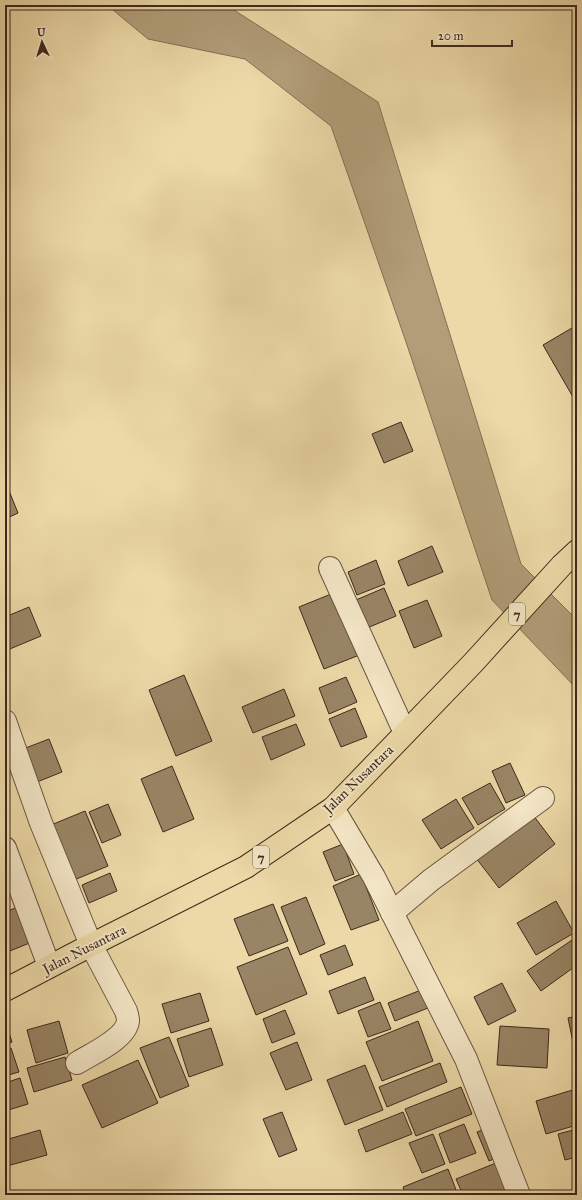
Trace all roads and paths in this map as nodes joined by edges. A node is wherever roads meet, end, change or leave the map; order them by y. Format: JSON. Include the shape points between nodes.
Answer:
{"nodes":[{"id":1,"x":569,"y":558,"type":"edge"},
{"id":2,"x":330,"y":568,"type":"dead end"},
{"id":3,"x":5,"y":721,"type":"edge"},
{"id":4,"x":405,"y":733,"type":"junction"},
{"id":5,"x":543,"y":798,"type":"dead end"},
{"id":6,"x":333,"y":808,"type":"junction"},
{"id":7,"x":5,"y":848,"type":"edge"},
{"id":8,"x":392,"y":913,"type":"junction"},
{"id":9,"x":91,"y":944,"type":"junction"},
{"id":10,"x":49,"y":966,"type":"junction"},
{"id":11,"x":5,"y":990,"type":"edge"},
{"id":12,"x":77,"y":1063,"type":"dead end"},
{"id":13,"x":519,"y":1195,"type":"edge"}],
"edges":[{"from":1,"to":4,"type":"highway","name":"Jalan Nusantara","number":"7"},
{"from":2,"to":4,"type":"street"},
{"from":3,"to":9,"type":"street","via":[[41,823]]},
{"from":4,"to":6,"type":"highway","name":"Jalan Nusantara","number":"7"},
{"from":5,"to":8,"type":"street","via":[[431,880]]},
{"from":6,"to":8,"type":"street"},
{"from":6,"to":9,"type":"highway","name":"Jalan Nusantara","number":"7","via":[[246,868]]},
{"from":7,"to":10,"type":"street"},
{"from":8,"to":13,"type":"street","via":[[466,1059]]},
{"from":9,"to":10,"type":"highway","name":"Jalan Nusantara","number":"7"},
{"from":9,"to":12,"type":"street","via":[[126,1011],[128,1021],[120,1037]]},
{"from":10,"to":11,"type":"highway","name":"Jalan Nusantara","number":"7"}]}
